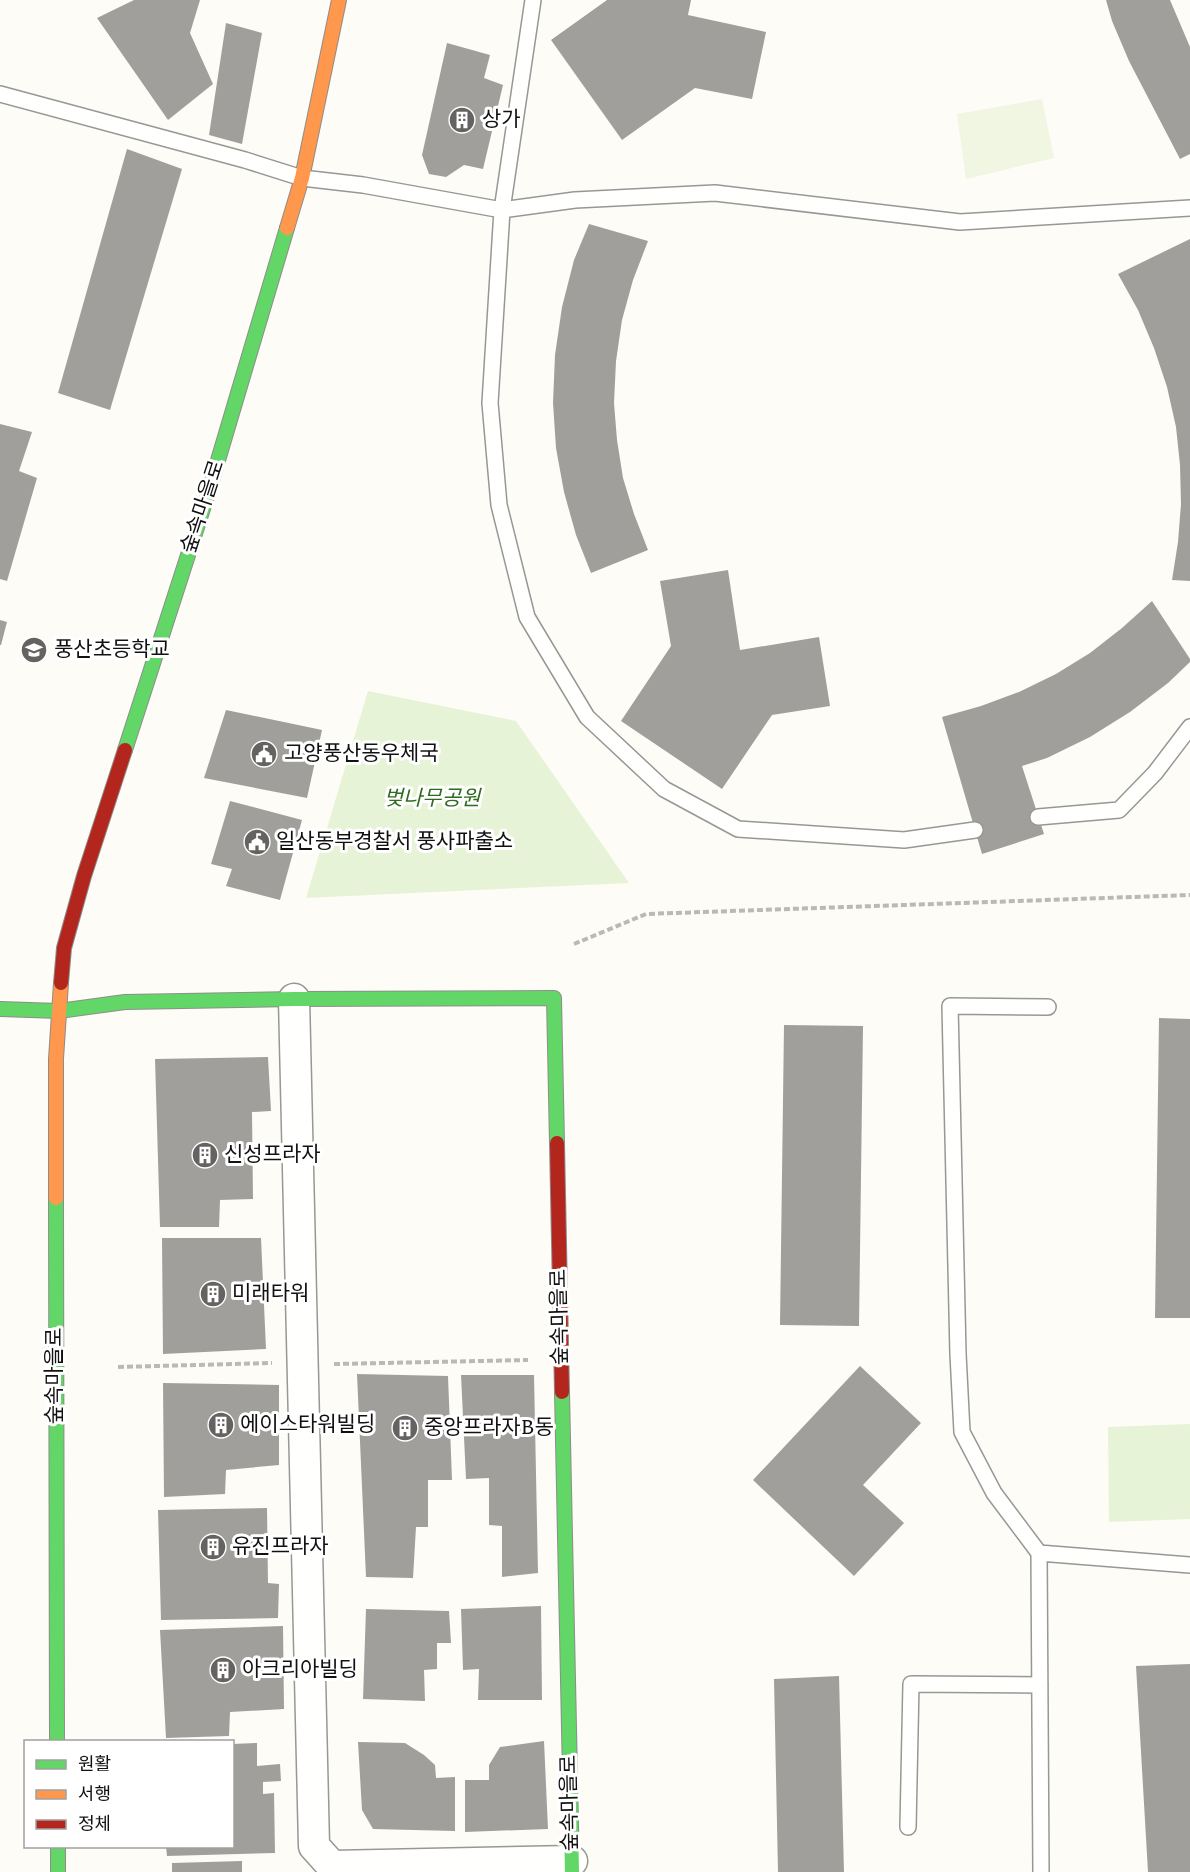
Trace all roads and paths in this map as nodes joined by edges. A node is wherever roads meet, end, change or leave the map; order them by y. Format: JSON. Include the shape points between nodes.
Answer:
{"nodes":[{"id":1,"x":339,"y":0,"type":"edge"},
{"id":2,"x":534,"y":0,"type":"edge"},
{"id":3,"x":0,"y":94,"type":"edge"},
{"id":4,"x":302,"y":178,"type":"junction"},
{"id":5,"x":1190,"y":208,"type":"edge"},
{"id":6,"x":502,"y":210,"type":"junction"},
{"id":7,"x":1190,"y":727,"type":"edge"},
{"id":8,"x":1038,"y":818,"type":"dead end"},
{"id":9,"x":975,"y":830,"type":"dead end"},
{"id":10,"x":1190,"y":895,"type":"edge"},
{"id":11,"x":574,"y":944,"type":"dead end"},
{"id":12,"x":294,"y":999,"type":"junction"},
{"id":13,"x":1048,"y":1007,"type":"dead end"},
{"id":14,"x":0,"y":1009,"type":"edge"},
{"id":15,"x":59,"y":1011,"type":"junction"},
{"id":16,"x":529,"y":1360,"type":"dead end"},
{"id":17,"x":282,"y":1363,"type":"dead end"},
{"id":18,"x":331,"y":1364,"type":"dead end"},
{"id":19,"x":118,"y":1367,"type":"dead end"},
{"id":20,"x":1039,"y":1553,"type":"junction"},
{"id":21,"x":1190,"y":1565,"type":"edge"},
{"id":22,"x":1040,"y":1685,"type":"junction"},
{"id":23,"x":57,"y":1740,"type":"edge"},
{"id":24,"x":908,"y":1827,"type":"dead end"},
{"id":25,"x":58,"y":1848,"type":"edge"},
{"id":26,"x":572,"y":1867,"type":"edge"},
{"id":27,"x":58,"y":1872,"type":"edge"},
{"id":28,"x":1041,"y":1872,"type":"edge"}],
"edges":[{"from":1,"to":4,"type":"main road","name":"숲속마을로"},
{"from":2,"to":6,"type":"lane"},
{"from":3,"to":4,"type":"lane"},
{"from":4,"to":6,"type":"lane"},
{"from":4,"to":15,"type":"main road","name":"숲속마을로","via":[[211,484],[84,876],[64,948]]},
{"from":5,"to":6,"type":"lane","via":[[960,222],[715,193],[575,200]]},
{"from":6,"to":9,"type":"lane","via":[[490,403],[499,505],[527,617],[587,717],[664,789],[738,829],[904,840]]},
{"from":7,"to":8,"type":"lane","via":[[1155,773],[1119,810]]},
{"from":10,"to":11,"type":"path","via":[[646,915]]},
{"from":12,"to":15,"type":"main road","name":"숲속마을로","via":[[125,1002]]},
{"from":12,"to":26,"type":"street","name":"숲속마을로","via":[[314,1846],[332,1866]]},
{"from":12,"to":26,"type":"main road","name":"숲속마을로","via":[[554,998]]},
{"from":13,"to":20,"type":"lane","via":[[950,1006],[962,1432],[994,1493]]},
{"from":14,"to":15,"type":"main road","name":"숲속마을로"},
{"from":15,"to":23,"type":"main road","name":"숲속마을로"},
{"from":16,"to":18,"type":"path"},
{"from":17,"to":19,"type":"path"},
{"from":20,"to":21,"type":"lane"},
{"from":20,"to":22,"type":"lane"},
{"from":22,"to":24,"type":"lane","via":[[911,1684]]},
{"from":22,"to":28,"type":"lane"},
{"from":25,"to":27,"type":"main road"}]}
